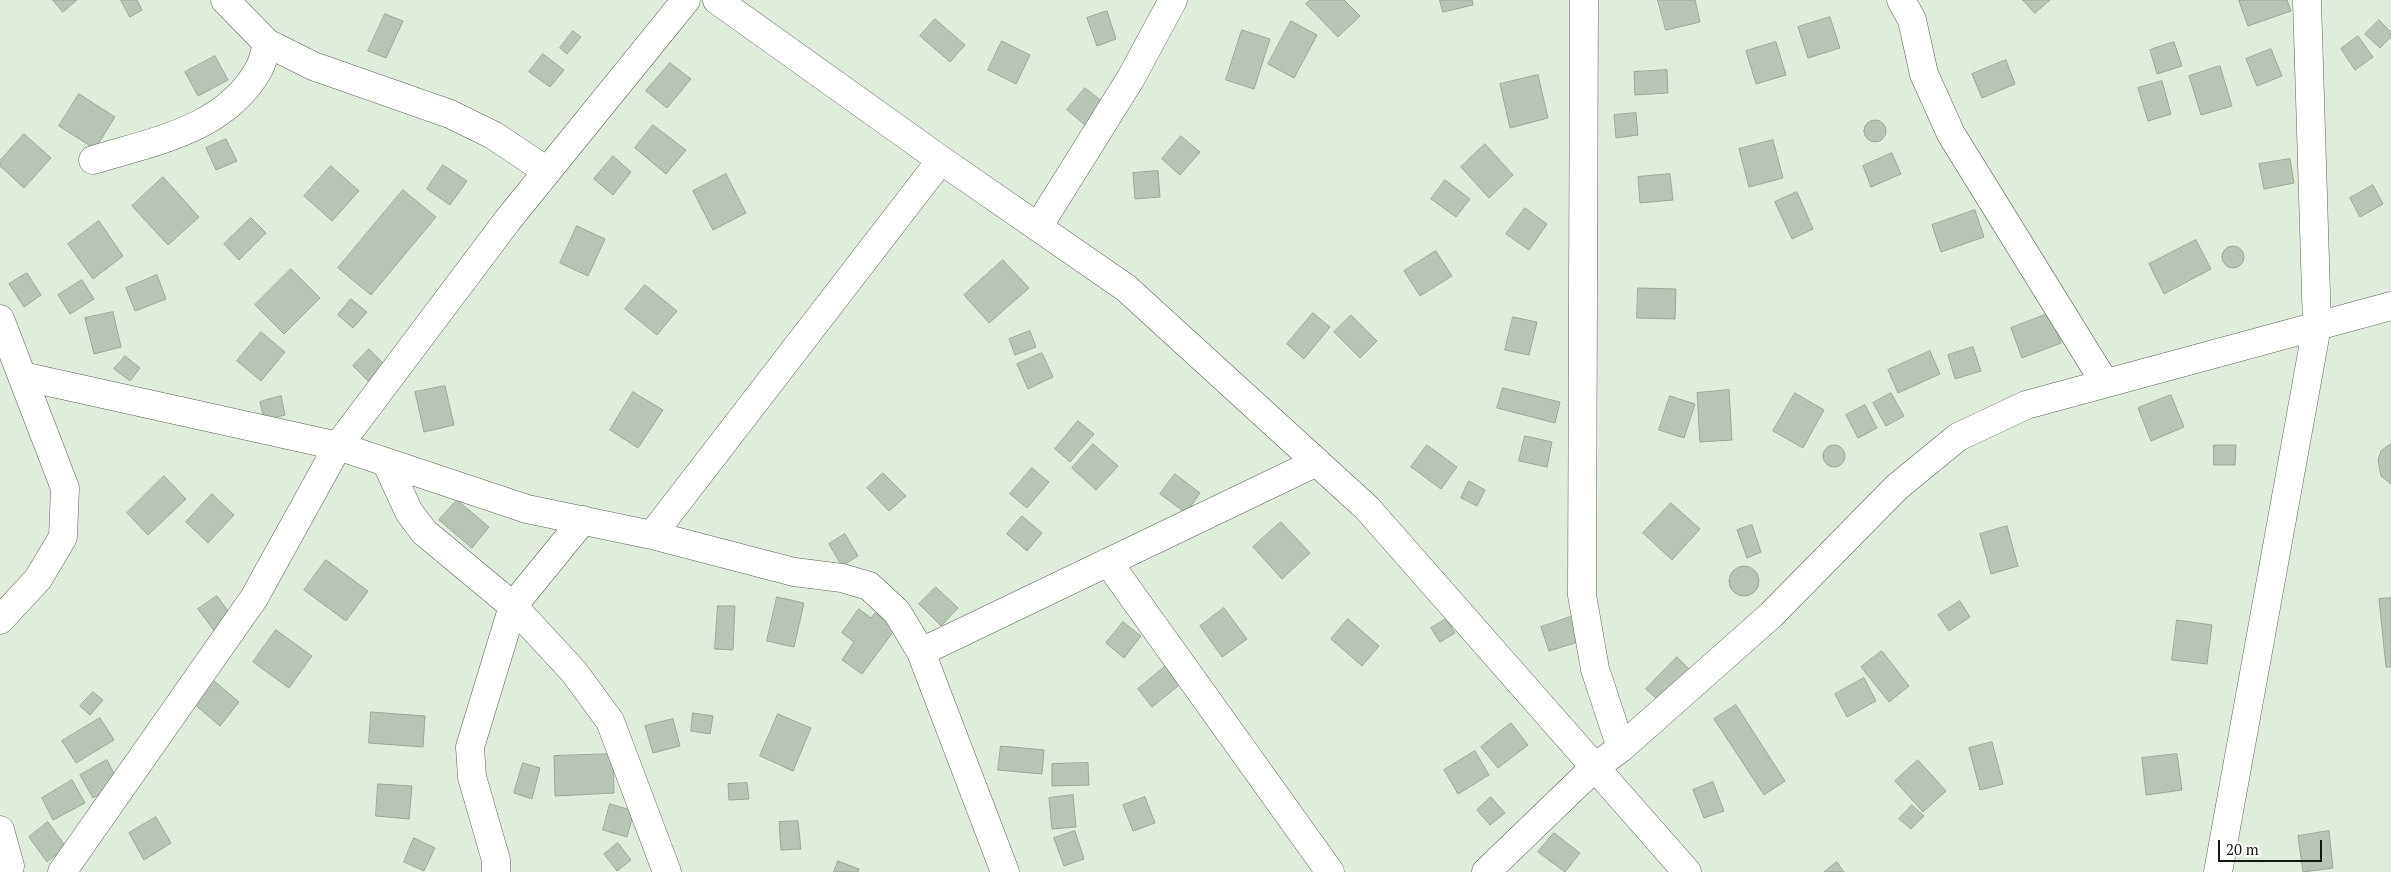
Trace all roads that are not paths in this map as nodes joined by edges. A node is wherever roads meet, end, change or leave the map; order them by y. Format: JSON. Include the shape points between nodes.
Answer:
{"nodes":[{"id":1,"x":225,"y":0,"type":"edge"},
{"id":2,"x":686,"y":0,"type":"edge"},
{"id":3,"x":717,"y":0,"type":"edge"},
{"id":4,"x":1173,"y":0,"type":"edge"},
{"id":5,"x":1584,"y":0,"type":"edge"},
{"id":6,"x":1902,"y":0,"type":"edge"},
{"id":7,"x":2307,"y":0,"type":"edge"},
{"id":8,"x":267,"y":43,"type":"junction"},
{"id":9,"x":93,"y":160,"type":"dead end"},
{"id":10,"x":941,"y":160,"type":"junction"},
{"id":11,"x":547,"y":172,"type":"junction"},
{"id":12,"x":1038,"y":227,"type":"junction"},
{"id":13,"x":2391,"y":306,"type":"edge"},
{"id":14,"x":0,"y":319,"type":"edge"},
{"id":15,"x":2317,"y":326,"type":"junction"},
{"id":16,"x":22,"y":376,"type":"junction"},
{"id":17,"x":2105,"y":383,"type":"junction"},
{"id":18,"x":338,"y":446,"type":"junction"},
{"id":19,"x":386,"y":462,"type":"junction"},
{"id":20,"x":1317,"y":462,"type":"junction"},
{"id":21,"x":583,"y":520,"type":"junction"},
{"id":22,"x":652,"y":535,"type":"junction"},
{"id":23,"x":1108,"y":562,"type":"junction"},
{"id":24,"x":513,"y":606,"type":"junction"},
{"id":25,"x":0,"y":620,"type":"edge"},
{"id":26,"x":921,"y":652,"type":"junction"},
{"id":27,"x":1621,"y":748,"type":"junction"},
{"id":28,"x":1595,"y":767,"type":"junction"},
{"id":29,"x":0,"y":830,"type":"edge"},
{"id":30,"x":16,"y":870,"type":"edge"},
{"id":31,"x":62,"y":872,"type":"edge"},
{"id":32,"x":496,"y":872,"type":"edge"},
{"id":33,"x":668,"y":872,"type":"edge"},
{"id":34,"x":1005,"y":872,"type":"edge"},
{"id":35,"x":1330,"y":872,"type":"edge"},
{"id":36,"x":1486,"y":872,"type":"edge"},
{"id":37,"x":1687,"y":872,"type":"edge"},
{"id":38,"x":2218,"y":872,"type":"edge"}],
"edges":[{"from":1,"to":8,"type":"street"},
{"from":2,"to":11,"type":"street"},
{"from":3,"to":10,"type":"street"},
{"from":4,"to":12,"type":"street","via":[[1131,78]]},
{"from":5,"to":27,"type":"street","via":[[1582,595],[1595,669]]},
{"from":6,"to":17,"type":"street","via":[[1912,20],[1924,74],[1951,134]]},
{"from":7,"to":15,"type":"street"},
{"from":8,"to":9,"type":"street","via":[[259,67],[248,84],[218,114],[194,128]]},
{"from":8,"to":11,"type":"street","via":[[313,66],[450,114],[493,136]]},
{"from":10,"to":12,"type":"street"},
{"from":10,"to":22,"type":"street"},
{"from":11,"to":18,"type":"street"},
{"from":12,"to":20,"type":"street","via":[[1126,288]]},
{"from":13,"to":15,"type":"street"},
{"from":14,"to":16,"type":"street"},
{"from":15,"to":17,"type":"street"},
{"from":15,"to":38,"type":"street"},
{"from":16,"to":18,"type":"street"},
{"from":16,"to":25,"type":"street","via":[[65,488],[63,537],[38,578]]},
{"from":17,"to":27,"type":"street","via":[[2026,405],[1958,437],[1897,487],[1771,616]]},
{"from":18,"to":19,"type":"street"},
{"from":18,"to":31,"type":"street","via":[[254,598]]},
{"from":19,"to":21,"type":"street","via":[[527,509]]},
{"from":19,"to":24,"type":"street","via":[[408,512],[424,532]]},
{"from":20,"to":23,"type":"street"},
{"from":20,"to":28,"type":"street","via":[[1367,508]]},
{"from":21,"to":22,"type":"street"},
{"from":21,"to":24,"type":"street"},
{"from":22,"to":26,"type":"street","via":[[794,572],[842,578],[869,586],[896,612]]},
{"from":23,"to":26,"type":"street"},
{"from":23,"to":35,"type":"street"},
{"from":24,"to":32,"type":"street","via":[[470,747],[472,777],[496,860]]},
{"from":24,"to":33,"type":"street","via":[[574,672],[610,720]]},
{"from":26,"to":34,"type":"street"},
{"from":27,"to":28,"type":"street"},
{"from":28,"to":36,"type":"street"},
{"from":28,"to":37,"type":"street"},
{"from":29,"to":30,"type":"street"}]}
